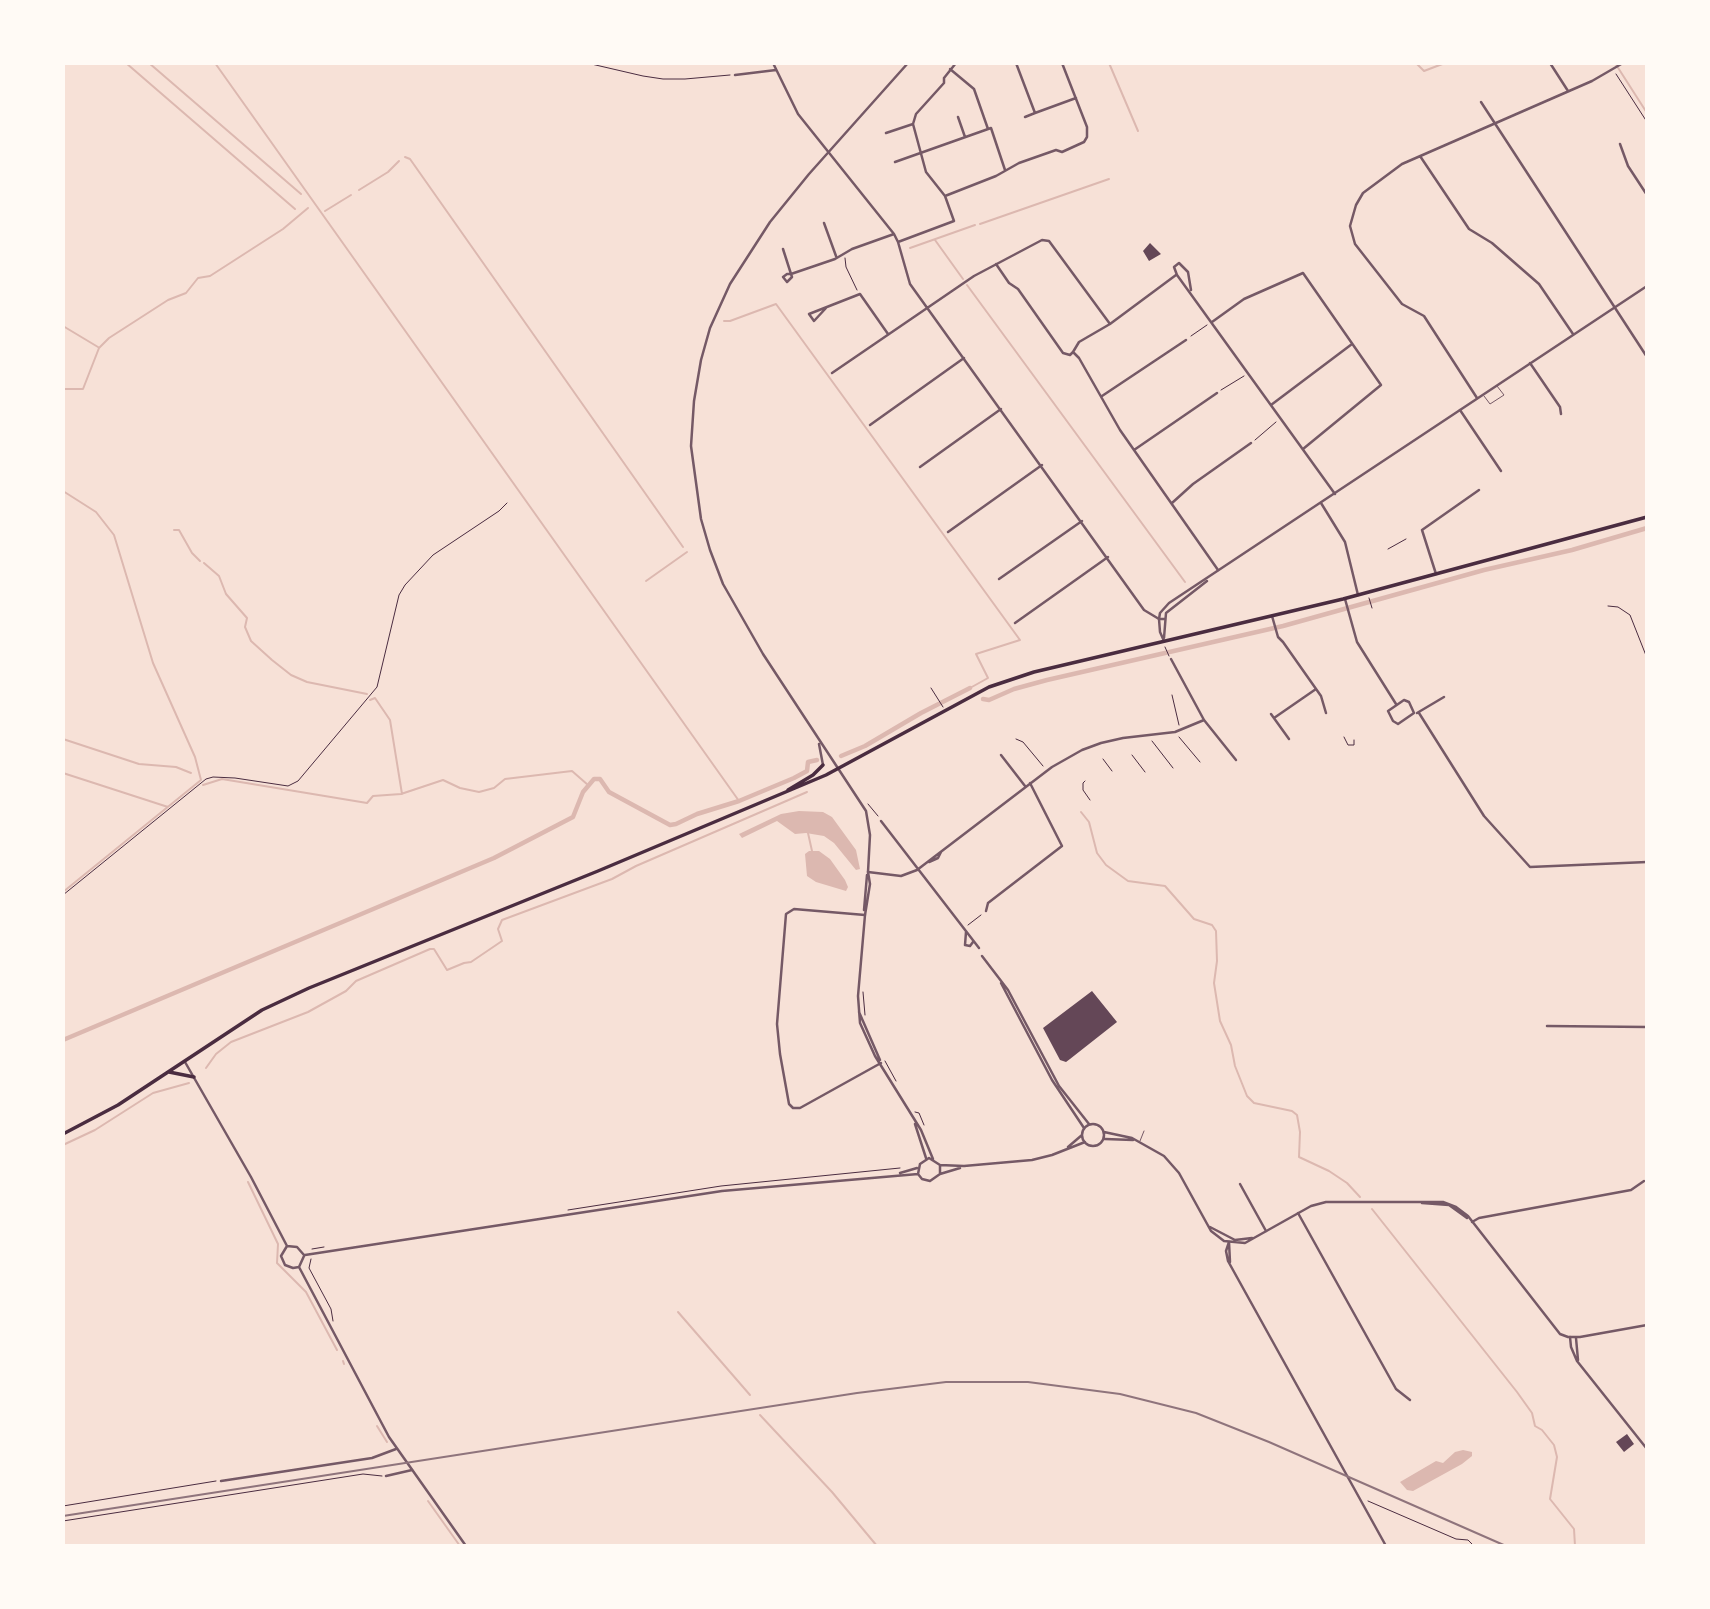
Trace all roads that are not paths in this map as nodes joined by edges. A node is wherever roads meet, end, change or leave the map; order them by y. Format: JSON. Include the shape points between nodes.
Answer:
{"nodes":[{"id":1,"x":772,"y":63,"type":"edge"},
{"id":2,"x":908,"y":63,"type":"edge"},
{"id":3,"x":956,"y":63,"type":"edge"},
{"id":4,"x":1016,"y":63,"type":"edge"},
{"id":5,"x":1062,"y":63,"type":"edge"},
{"id":6,"x":1550,"y":63,"type":"edge"},
{"id":7,"x":1621,"y":64,"type":"edge"},
{"id":8,"x":950,"y":69,"type":"junction"},
{"id":9,"x":776,"y":70,"type":"junction"},
{"id":10,"x":735,"y":75,"type":"road end"},
{"id":11,"x":1568,"y":91,"type":"junction"},
{"id":12,"x":1076,"y":98,"type":"junction"},
{"id":13,"x":1481,"y":102,"type":"dead end"},
{"id":14,"x":1035,"y":113,"type":"junction"},
{"id":15,"x":958,"y":117,"type":"dead end"},
{"id":16,"x":1025,"y":117,"type":"dead end"},
{"id":17,"x":913,"y":124,"type":"junction"},
{"id":18,"x":1495,"y":124,"type":"junction"},
{"id":19,"x":988,"y":129,"type":"junction"},
{"id":20,"x":886,"y":134,"type":"dead end"},
{"id":21,"x":965,"y":137,"type":"junction"},
{"id":22,"x":1620,"y":144,"type":"dead end"},
{"id":23,"x":920,"y":152,"type":"junction"},
{"id":24,"x":828,"y":153,"type":"junction"},
{"id":25,"x":1420,"y":156,"type":"junction"},
{"id":26,"x":895,"y":162,"type":"dead end"},
{"id":27,"x":1005,"y":170,"type":"junction"},
{"id":28,"x":1647,"y":195,"type":"edge"},
{"id":29,"x":945,"y":196,"type":"junction"},
{"id":30,"x":824,"y":223,"type":"dead end"},
{"id":31,"x":894,"y":234,"type":"junction"},
{"id":32,"x":898,"y":242,"type":"junction"},
{"id":33,"x":783,"y":249,"type":"dead end"},
{"id":34,"x":836,"y":257,"type":"junction"},
{"id":35,"x":996,"y":264,"type":"junction"},
{"id":36,"x":1177,"y":275,"type":"junction"},
{"id":37,"x":1647,"y":286,"type":"edge"},
{"id":38,"x":1191,"y":290,"type":"junction"},
{"id":39,"x":826,"y":308,"type":"dead end"},
{"id":40,"x":927,"y":308,"type":"junction"},
{"id":41,"x":1615,"y":308,"type":"junction"},
{"id":42,"x":1212,"y":321,"type":"junction"},
{"id":43,"x":1110,"y":324,"type":"junction"},
{"id":44,"x":888,"y":334,"type":"junction"},
{"id":45,"x":1573,"y":335,"type":"junction"},
{"id":46,"x":1186,"y":340,"type":"road end"},
{"id":47,"x":1352,"y":344,"type":"junction"},
{"id":48,"x":1073,"y":352,"type":"junction"},
{"id":49,"x":1647,"y":357,"type":"edge"},
{"id":50,"x":964,"y":358,"type":"junction"},
{"id":51,"x":1530,"y":363,"type":"junction"},
{"id":52,"x":832,"y":373,"type":"dead end"},
{"id":53,"x":1497,"y":385,"type":"junction"},
{"id":54,"x":1217,"y":393,"type":"road end"},
{"id":55,"x":1483,"y":394,"type":"junction"},
{"id":56,"x":1101,"y":397,"type":"junction"},
{"id":57,"x":1477,"y":398,"type":"junction"},
{"id":58,"x":1271,"y":405,"type":"junction"},
{"id":59,"x":1000,"y":409,"type":"junction"},
{"id":60,"x":1460,"y":410,"type":"junction"},
{"id":61,"x":1561,"y":414,"type":"dead end"},
{"id":62,"x":870,"y":425,"type":"dead end"},
{"id":63,"x":1251,"y":443,"type":"road end"},
{"id":64,"x":1303,"y":449,"type":"junction"},
{"id":65,"x":1134,"y":450,"type":"junction"},
{"id":66,"x":1042,"y":465,"type":"junction"},
{"id":67,"x":920,"y":467,"type":"dead end"},
{"id":68,"x":1501,"y":471,"type":"dead end"},
{"id":69,"x":1479,"y":490,"type":"dead end"},
{"id":70,"x":1335,"y":494,"type":"junction"},
{"id":71,"x":1172,"y":503,"type":"junction"},
{"id":72,"x":1321,"y":503,"type":"junction"},
{"id":73,"x":1647,"y":517,"type":"edge"},
{"id":74,"x":1082,"y":521,"type":"junction"},
{"id":75,"x":948,"y":532,"type":"dead end"},
{"id":76,"x":1108,"y":557,"type":"junction"},
{"id":77,"x":1219,"y":571,"type":"junction"},
{"id":78,"x":1436,"y":574,"type":"junction"},
{"id":79,"x":999,"y":579,"type":"dead end"},
{"id":80,"x":1358,"y":595,"type":"junction"},
{"id":81,"x":1345,"y":598,"type":"junction"},
{"id":82,"x":1272,"y":616,"type":"junction"},
{"id":83,"x":1159,"y":619,"type":"junction"},
{"id":84,"x":1165,"y":620,"type":"junction"},
{"id":85,"x":1014,"y":623,"type":"dead end"},
{"id":86,"x":1164,"y":641,"type":"junction"},
{"id":87,"x":1170,"y":658,"type":"road end"},
{"id":88,"x":1316,"y":689,"type":"junction"},
{"id":89,"x":1444,"y":697,"type":"dead end"},
{"id":90,"x":1396,"y":704,"type":"junction"},
{"id":91,"x":1326,"y":713,"type":"dead end"},
{"id":92,"x":1414,"y":713,"type":"junction"},
{"id":93,"x":1419,"y":713,"type":"junction"},
{"id":94,"x":1271,"y":714,"type":"dead end"},
{"id":95,"x":1275,"y":718,"type":"junction"},
{"id":96,"x":1204,"y":720,"type":"junction"},
{"id":97,"x":1289,"y":739,"type":"dead end"},
{"id":98,"x":818,"y":741,"type":"junction"},
{"id":99,"x":1001,"y":755,"type":"dead end"},
{"id":100,"x":1236,"y":760,"type":"dead end"},
{"id":101,"x":823,"y":765,"type":"joint"},
{"id":102,"x":838,"y":770,"type":"junction"},
{"id":103,"x":1030,"y":783,"type":"junction"},
{"id":104,"x":1025,"y":787,"type":"junction"},
{"id":105,"x":784,"y":793,"type":"junction"},
{"id":106,"x":881,"y":821,"type":"road end"},
{"id":107,"x":1647,"y":862,"type":"edge"},
{"id":108,"x":917,"y":870,"type":"junction"},
{"id":109,"x":868,"y":872,"type":"junction"},
{"id":110,"x":986,"y":911,"type":"road end"},
{"id":111,"x":864,"y":915,"type":"junction"},
{"id":112,"x":965,"y":930,"type":"junction"},
{"id":113,"x":972,"y":939,"type":"junction"},
{"id":114,"x":979,"y":948,"type":"dead end"},
{"id":115,"x":982,"y":956,"type":"dead end"},
{"id":116,"x":1000,"y":979,"type":"junction"},
{"id":117,"x":1546,"y":1026,"type":"dead end"},
{"id":118,"x":1647,"y":1027,"type":"edge"},
{"id":119,"x":184,"y":1061,"type":"junction"},
{"id":120,"x":881,"y":1063,"type":"junction"},
{"id":121,"x":169,"y":1072,"type":"junction"},
{"id":122,"x":194,"y":1077,"type":"junction"},
{"id":123,"x":914,"y":1121,"type":"junction"},
{"id":124,"x":1089,"y":1124,"type":"junction"},
{"id":125,"x":1084,"y":1128,"type":"junction"},
{"id":126,"x":1144,"y":1131,"type":"dead end"},
{"id":127,"x":1104,"y":1132,"type":"junction"},
{"id":128,"x":63,"y":1134,"type":"edge"},
{"id":129,"x":1082,"y":1135,"type":"junction"},
{"id":130,"x":1104,"y":1139,"type":"junction"},
{"id":131,"x":1138,"y":1140,"type":"junction"},
{"id":132,"x":1085,"y":1142,"type":"junction"},
{"id":133,"x":1063,"y":1151,"type":"junction"},
{"id":134,"x":926,"y":1159,"type":"junction"},
{"id":135,"x":933,"y":1159,"type":"junction"},
{"id":136,"x":940,"y":1165,"type":"junction"},
{"id":137,"x":964,"y":1166,"type":"junction"},
{"id":138,"x":918,"y":1168,"type":"junction"},
{"id":139,"x":897,"y":1174,"type":"junction"},
{"id":140,"x":918,"y":1174,"type":"junction"},
{"id":141,"x":940,"y":1174,"type":"junction"},
{"id":142,"x":1644,"y":1181,"type":"dead end"},
{"id":143,"x":1240,"y":1184,"type":"dead end"},
{"id":144,"x":1298,"y":1213,"type":"junction"},
{"id":145,"x":1472,"y":1222,"type":"junction"},
{"id":146,"x":1266,"y":1231,"type":"junction"},
{"id":147,"x":1229,"y":1240,"type":"junction"},
{"id":148,"x":287,"y":1246,"type":"junction"},
{"id":149,"x":304,"y":1255,"type":"junction"},
{"id":150,"x":299,"y":1267,"type":"junction"},
{"id":151,"x":1647,"y":1325,"type":"edge"},
{"id":152,"x":1570,"y":1337,"type":"junction"},
{"id":153,"x":1576,"y":1338,"type":"junction"},
{"id":154,"x":1579,"y":1363,"type":"junction"},
{"id":155,"x":1410,"y":1400,"type":"dead end"},
{"id":156,"x":396,"y":1449,"type":"junction"},
{"id":157,"x":1647,"y":1450,"type":"edge"},
{"id":158,"x":412,"y":1470,"type":"junction"},
{"id":159,"x":386,"y":1476,"type":"road end"},
{"id":160,"x":220,"y":1481,"type":"road end"},
{"id":161,"x":467,"y":1546,"type":"edge"},
{"id":162,"x":1386,"y":1546,"type":"edge"}],
"edges":[{"from":1,"to":9,"type":"street"},
{"from":2,"to":24,"type":"street"},
{"from":3,"to":8,"type":"street"},
{"from":4,"to":14,"type":"street"},
{"from":5,"to":12,"type":"street"},
{"from":6,"to":11,"type":"street"},
{"from":7,"to":11,"type":"street"},
{"from":8,"to":17,"type":"street"},
{"from":8,"to":19,"type":"street","via":[[974,89]]},
{"from":9,"to":10,"type":"street"},
{"from":9,"to":24,"type":"street","via":[[798,114]]},
{"from":11,"to":18,"type":"street"},
{"from":12,"to":14,"type":"street"},
{"from":12,"to":27,"type":"street","via":[[1087,127],[1084,142]]},
{"from":13,"to":18,"type":"street"},
{"from":14,"to":16,"type":"street"},
{"from":15,"to":21,"type":"street"},
{"from":17,"to":20,"type":"street"},
{"from":17,"to":23,"type":"street"},
{"from":18,"to":25,"type":"street"},
{"from":18,"to":41,"type":"street"},
{"from":19,"to":21,"type":"street"},
{"from":19,"to":27,"type":"street"},
{"from":21,"to":23,"type":"street"},
{"from":22,"to":28,"type":"street"},
{"from":23,"to":26,"type":"street"},
{"from":23,"to":29,"type":"street","via":[[926,172]]},
{"from":24,"to":31,"type":"street"},
{"from":24,"to":98,"type":"street","via":[[760,235],[720,304],[699,369],[691,446],[701,519],[723,584]]},
{"from":25,"to":45,"type":"street","via":[[1469,229],[1539,284]]},
{"from":25,"to":57,"type":"street","via":[[1387,173],[1363,193],[1352,215],[1351,235],[1402,304],[1423,316]]},
{"from":27,"to":29,"type":"street"},
{"from":29,"to":32,"type":"street","via":[[953,222]]},
{"from":30,"to":34,"type":"street"},
{"from":31,"to":32,"type":"street"},
{"from":31,"to":34,"type":"street"},
{"from":32,"to":40,"type":"street","via":[[907,278]]},
{"from":33,"to":34,"type":"street","via":[[791,274]]},
{"from":35,"to":40,"type":"street"},
{"from":35,"to":43,"type":"street","via":[[1042,240],[1049,242]]},
{"from":35,"to":48,"type":"street","via":[[1063,353]]},
{"from":36,"to":38,"type":"street"},
{"from":36,"to":38,"type":"street","via":[[1174,267],[1183,264]]},
{"from":36,"to":43,"type":"street"},
{"from":37,"to":41,"type":"street"},
{"from":38,"to":42,"type":"street"},
{"from":39,"to":44,"type":"street","via":[[859,293]]},
{"from":40,"to":44,"type":"street"},
{"from":40,"to":50,"type":"street"},
{"from":41,"to":45,"type":"street"},
{"from":41,"to":49,"type":"street"},
{"from":42,"to":47,"type":"street","via":[[1244,299],[1303,272]]},
{"from":42,"to":58,"type":"street"},
{"from":43,"to":48,"type":"street","via":[[1079,342]]},
{"from":44,"to":52,"type":"street"},
{"from":45,"to":51,"type":"street"},
{"from":46,"to":56,"type":"street"},
{"from":47,"to":58,"type":"street"},
{"from":47,"to":64,"type":"street","via":[[1381,386]]},
{"from":48,"to":56,"type":"street"},
{"from":50,"to":59,"type":"street"},
{"from":50,"to":62,"type":"street"},
{"from":51,"to":53,"type":"street"},
{"from":51,"to":61,"type":"street"},
{"from":53,"to":55,"type":"street"},
{"from":53,"to":55,"type":"lane","via":[[1504,395],[1490,404]]},
{"from":54,"to":65,"type":"street"},
{"from":55,"to":57,"type":"street"},
{"from":56,"to":65,"type":"street"},
{"from":57,"to":60,"type":"street"},
{"from":58,"to":64,"type":"street"},
{"from":59,"to":66,"type":"street"},
{"from":59,"to":67,"type":"street"},
{"from":60,"to":68,"type":"street"},
{"from":60,"to":70,"type":"street"},
{"from":63,"to":71,"type":"street"},
{"from":64,"to":70,"type":"street"},
{"from":65,"to":71,"type":"street"},
{"from":66,"to":74,"type":"street"},
{"from":66,"to":75,"type":"street"},
{"from":69,"to":78,"type":"street","via":[[1422,530]]},
{"from":70,"to":72,"type":"street"},
{"from":71,"to":77,"type":"street"},
{"from":72,"to":77,"type":"street"},
{"from":72,"to":80,"type":"street","via":[[1345,542]]},
{"from":73,"to":78,"type":"main road"},
{"from":74,"to":76,"type":"street"},
{"from":74,"to":79,"type":"street"},
{"from":76,"to":83,"type":"street","via":[[1144,610]]},
{"from":76,"to":85,"type":"street"},
{"from":77,"to":83,"type":"street","via":[[1168,603]]},
{"from":77,"to":84,"type":"street","via":[[1170,609]]},
{"from":78,"to":80,"type":"main road"},
{"from":80,"to":81,"type":"main road"},
{"from":81,"to":82,"type":"main road"},
{"from":81,"to":90,"type":"street","via":[[1357,642]]},
{"from":82,"to":86,"type":"main road"},
{"from":82,"to":88,"type":"street","via":[[1276,632]]},
{"from":83,"to":84,"type":"street"},
{"from":83,"to":86,"type":"street"},
{"from":84,"to":86,"type":"street"},
{"from":86,"to":102,"type":"main road","via":[[989,687]]},
{"from":87,"to":96,"type":"street"},
{"from":88,"to":91,"type":"street"},
{"from":88,"to":95,"type":"street"},
{"from":89,"to":93,"type":"street"},
{"from":90,"to":92,"type":"street","via":[[1406,700]]},
{"from":90,"to":92,"type":"street","via":[[1388,711],[1395,723]]},
{"from":92,"to":93,"type":"street"},
{"from":93,"to":107,"type":"street","via":[[1483,816],[1530,867]]},
{"from":94,"to":95,"type":"street"},
{"from":95,"to":97,"type":"street"},
{"from":96,"to":100,"type":"street"},
{"from":96,"to":103,"type":"street","via":[[1177,731],[1101,743],[1066,758]]},
{"from":98,"to":101,"type":"street"},
{"from":98,"to":102,"type":"street"},
{"from":99,"to":104,"type":"street"},
{"from":101,"to":105,"type":"main road"},
{"from":102,"to":105,"type":"main road"},
{"from":102,"to":109,"type":"street","via":[[866,811]]},
{"from":103,"to":104,"type":"street"},
{"from":103,"to":110,"type":"street","via":[[1062,846],[988,903]]},
{"from":104,"to":108,"type":"street"},
{"from":105,"to":119,"type":"main road","via":[[310,988],[262,1010]]},
{"from":106,"to":108,"type":"street"},
{"from":108,"to":109,"type":"street","via":[[901,876]]},
{"from":108,"to":112,"type":"street"},
{"from":109,"to":111,"type":"street"},
{"from":111,"to":120,"type":"street","via":[[859,1012]]},
{"from":111,"to":120,"type":"street","via":[[794,909],[786,915],[777,1028],[789,1104],[800,1108]]},
{"from":112,"to":113,"type":"street"},
{"from":112,"to":113,"type":"street","via":[[967,947],[972,946]]},
{"from":113,"to":114,"type":"street"},
{"from":115,"to":116,"type":"street"},
{"from":116,"to":124,"type":"street","via":[[1059,1086]]},
{"from":116,"to":125,"type":"street","via":[[1052,1080]]},
{"from":117,"to":118,"type":"street"},
{"from":119,"to":121,"type":"main road"},
{"from":119,"to":122,"type":"street"},
{"from":120,"to":123,"type":"street"},
{"from":121,"to":122,"type":"main road"},
{"from":121,"to":128,"type":"main road"},
{"from":122,"to":148,"type":"street"},
{"from":123,"to":134,"type":"street"},
{"from":123,"to":135,"type":"street"},
{"from":124,"to":125,"type":"street"},
{"from":124,"to":127,"type":"street"},
{"from":125,"to":129,"type":"street"},
{"from":126,"to":131,"type":"lane"},
{"from":127,"to":130,"type":"street"},
{"from":127,"to":131,"type":"street"},
{"from":129,"to":132,"type":"street"},
{"from":129,"to":133,"type":"street"},
{"from":130,"to":131,"type":"street"},
{"from":130,"to":132,"type":"street","via":[[1093,1146]]},
{"from":131,"to":147,"type":"street","via":[[1174,1167],[1210,1227]]},
{"from":132,"to":133,"type":"street"},
{"from":133,"to":137,"type":"street","via":[[1032,1160]]},
{"from":134,"to":135,"type":"street"},
{"from":134,"to":138,"type":"street"},
{"from":135,"to":136,"type":"street"},
{"from":136,"to":137,"type":"street"},
{"from":136,"to":141,"type":"street"},
{"from":137,"to":141,"type":"street"},
{"from":138,"to":139,"type":"street"},
{"from":138,"to":140,"type":"street"},
{"from":139,"to":140,"type":"street"},
{"from":139,"to":149,"type":"street","via":[[722,1191]]},
{"from":140,"to":141,"type":"street","via":[[930,1181]]},
{"from":142,"to":145,"type":"street","via":[[1631,1190]]},
{"from":143,"to":146,"type":"street"},
{"from":144,"to":145,"type":"street","via":[[1334,1200],[1416,1202],[1449,1205]]},
{"from":144,"to":146,"type":"street"},
{"from":144,"to":155,"type":"street","via":[[1396,1389]]},
{"from":145,"to":152,"type":"street","via":[[1553,1327]]},
{"from":146,"to":147,"type":"street","via":[[1243,1243]]},
{"from":147,"to":162,"type":"street","via":[[1230,1265]]},
{"from":148,"to":149,"type":"street","via":[[298,1247]]},
{"from":148,"to":150,"type":"street","via":[[283,1262]]},
{"from":149,"to":150,"type":"street"},
{"from":150,"to":156,"type":"street"},
{"from":151,"to":153,"type":"street"},
{"from":152,"to":153,"type":"street"},
{"from":152,"to":154,"type":"street"},
{"from":153,"to":154,"type":"street"},
{"from":154,"to":157,"type":"street"},
{"from":156,"to":158,"type":"street"},
{"from":156,"to":160,"type":"street","via":[[372,1458]]},
{"from":158,"to":159,"type":"street"},
{"from":158,"to":161,"type":"street"}]}
